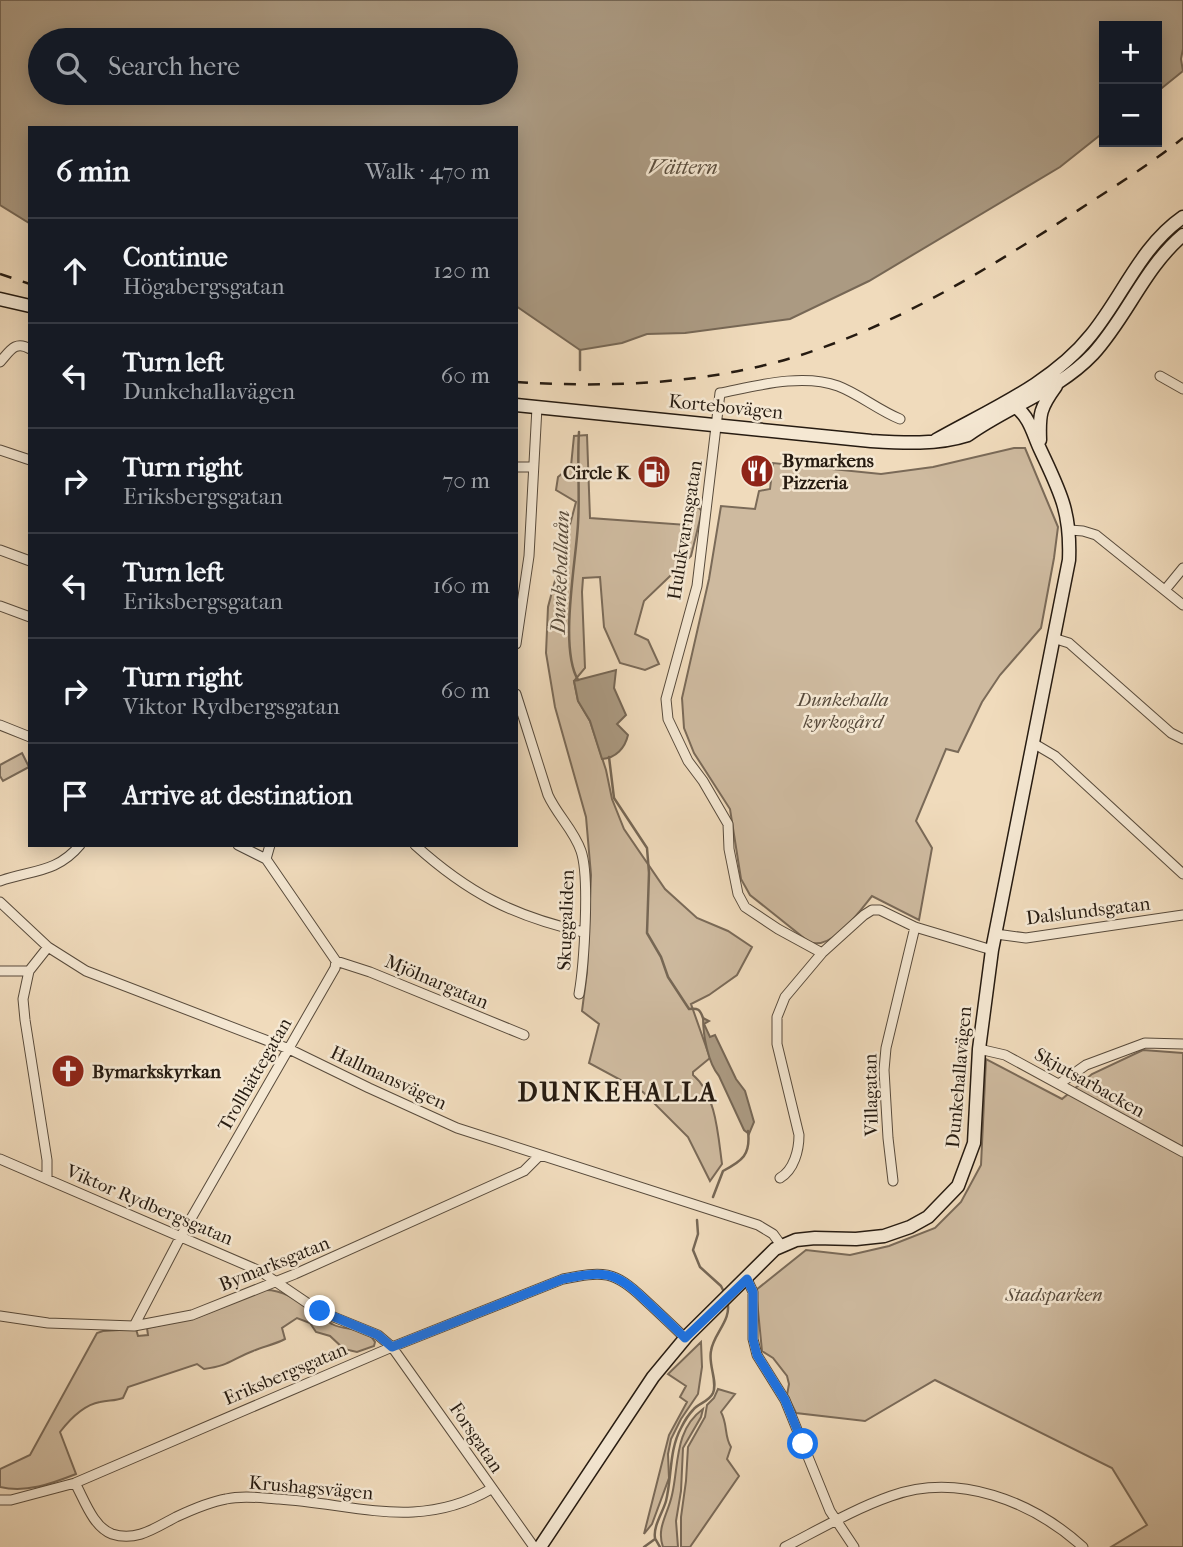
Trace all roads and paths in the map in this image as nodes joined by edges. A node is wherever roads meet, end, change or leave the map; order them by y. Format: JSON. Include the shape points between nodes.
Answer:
{"nodes":[{"id":1,"x":1183,"y":217,"type":"edge"},
{"id":2,"x":1183,"y":235,"type":"edge"},
{"id":3,"x":0,"y":299,"type":"edge"},
{"id":4,"x":28,"y":306,"type":"edge"},
{"id":5,"x":28,"y":348,"type":"edge"},
{"id":6,"x":0,"y":362,"type":"edge"},
{"id":7,"x":1160,"y":376,"type":"dead end"},
{"id":8,"x":1058,"y":383,"type":"junction"},
{"id":9,"x":1183,"y":389,"type":"edge"},
{"id":10,"x":518,"y":405,"type":"edge"},
{"id":11,"x":537,"y":407,"type":"junction"},
{"id":12,"x":1017,"y":407,"type":"junction"},
{"id":13,"x":900,"y":419,"type":"dead end"},
{"id":14,"x":718,"y":424,"type":"junction"},
{"id":15,"x":932,"y":442,"type":"junction"},
{"id":16,"x":1040,"y":449,"type":"junction"},
{"id":17,"x":0,"y":450,"type":"edge"},
{"id":18,"x":28,"y":459,"type":"edge"},
{"id":19,"x":518,"y":467,"type":"edge"},
{"id":20,"x":532,"y":467,"type":"junction"},
{"id":21,"x":1070,"y":530,"type":"junction"},
{"id":22,"x":0,"y":550,"type":"edge"},
{"id":23,"x":28,"y":560,"type":"edge"},
{"id":24,"x":1183,"y":568,"type":"edge"},
{"id":25,"x":1164,"y":590,"type":"junction"},
{"id":26,"x":1183,"y":604,"type":"edge"},
{"id":27,"x":0,"y":606,"type":"edge"},
{"id":28,"x":28,"y":616,"type":"edge"},
{"id":29,"x":518,"y":629,"type":"edge"},
{"id":30,"x":1053,"y":638,"type":"junction"},
{"id":31,"x":518,"y":700,"type":"edge"},
{"id":32,"x":0,"y":725,"type":"edge"},
{"id":33,"x":28,"y":736,"type":"edge"},
{"id":34,"x":1183,"y":739,"type":"edge"},
{"id":35,"x":1033,"y":743,"type":"junction"},
{"id":36,"x":78,"y":847,"type":"edge"},
{"id":37,"x":242,"y":847,"type":"edge"},
{"id":38,"x":269,"y":847,"type":"edge"},
{"id":39,"x":417,"y":847,"type":"edge"},
{"id":40,"x":266,"y":859,"type":"junction"},
{"id":41,"x":1183,"y":873,"type":"edge"},
{"id":42,"x":0,"y":881,"type":"edge"},
{"id":43,"x":0,"y":902,"type":"edge"},
{"id":44,"x":1183,"y":915,"type":"edge"},
{"id":45,"x":915,"y":927,"type":"junction"},
{"id":46,"x":583,"y":932,"type":"junction"},
{"id":47,"x":996,"y":934,"type":"junction"},
{"id":48,"x":48,"y":947,"type":"junction"},
{"id":49,"x":992,"y":950,"type":"junction"},
{"id":50,"x":822,"y":953,"type":"junction"},
{"id":51,"x":336,"y":961,"type":"junction"},
{"id":52,"x":0,"y":971,"type":"edge"},
{"id":53,"x":29,"y":971,"type":"junction"},
{"id":54,"x":579,"y":994,"type":"dead end"},
{"id":55,"x":524,"y":1035,"type":"dead end"},
{"id":56,"x":1183,"y":1044,"type":"edge"},
{"id":57,"x":289,"y":1049,"type":"junction"},
{"id":58,"x":979,"y":1049,"type":"junction"},
{"id":59,"x":1059,"y":1084,"type":"junction"},
{"id":60,"x":1183,"y":1152,"type":"edge"},
{"id":61,"x":540,"y":1155,"type":"junction"},
{"id":62,"x":0,"y":1159,"type":"edge"},
{"id":63,"x":47,"y":1178,"type":"junction"},
{"id":64,"x":780,"y":1178,"type":"dead end"},
{"id":65,"x":893,"y":1181,"type":"dead end"},
{"id":66,"x":181,"y":1236,"type":"junction"},
{"id":67,"x":781,"y":1245,"type":"junction"},
{"id":68,"x":747,"y":1279,"type":"junction"},
{"id":69,"x":276,"y":1282,"type":"junction"},
{"id":70,"x":0,"y":1315,"type":"edge"},
{"id":71,"x":134,"y":1326,"type":"junction"},
{"id":72,"x":685,"y":1338,"type":"junction"},
{"id":73,"x":392,"y":1347,"type":"junction"},
{"id":74,"x":75,"y":1483,"type":"junction"},
{"id":75,"x":491,"y":1489,"type":"junction"},
{"id":76,"x":0,"y":1500,"type":"edge"},
{"id":77,"x":836,"y":1521,"type":"junction"},
{"id":78,"x":534,"y":1547,"type":"edge"},
{"id":79,"x":540,"y":1547,"type":"edge"},
{"id":80,"x":785,"y":1547,"type":"edge"},
{"id":81,"x":854,"y":1547,"type":"edge"},
{"id":82,"x":1083,"y":1547,"type":"edge"}],
"edges":[{"from":1,"to":12,"type":"street","name":"Kortebovägen","via":[[1148,251],[1078,349]]},
{"from":2,"to":8,"type":"street","name":"Kortebovägen","via":[[1154,265],[1094,353]]},
{"from":3,"to":4,"type":"street"},
{"from":5,"to":6,"type":"street","via":[[14,345]]},
{"from":7,"to":9,"type":"street"},
{"from":8,"to":12,"type":"street","name":"Kortebovägen"},
{"from":8,"to":16,"type":"street","via":[[1039,415]]},
{"from":10,"to":11,"type":"street","name":"Kortebovägen"},
{"from":11,"to":14,"type":"street","name":"Kortebovägen"},
{"from":11,"to":20,"type":"street"},
{"from":12,"to":15,"type":"street","name":"Kortebovägen"},
{"from":12,"to":15,"type":"street","name":"Kortebovägen","via":[[968,435]]},
{"from":12,"to":16,"type":"street","name":"Dunkehallavägen","via":[[1028,419]]},
{"from":13,"to":14,"type":"street","name":"Hulukvarnsgatan","via":[[838,386],[819,381],[720,393]]},
{"from":14,"to":15,"type":"street","name":"Kortebovägen","via":[[871,441]]},
{"from":14,"to":50,"type":"street","name":"Hulukvarnsgatan","via":[[697,586],[666,699],[668,719],[728,824],[738,894],[746,907]]},
{"from":16,"to":21,"type":"street","name":"Dunkehallavägen","via":[[1063,498]]},
{"from":17,"to":18,"type":"street"},
{"from":19,"to":20,"type":"street"},
{"from":20,"to":29,"type":"street","via":[[528,556]]},
{"from":21,"to":25,"type":"street","via":[[1096,535]]},
{"from":21,"to":30,"type":"street","name":"Dunkehallavägen","via":[[1069,560]]},
{"from":22,"to":23,"type":"street"},
{"from":24,"to":25,"type":"street"},
{"from":25,"to":26,"type":"street"},
{"from":27,"to":28,"type":"street"},
{"from":30,"to":34,"type":"street","via":[[1069,643]]},
{"from":30,"to":35,"type":"street","name":"Dunkehallavägen"},
{"from":31,"to":46,"type":"street","name":"Skuggaliden","via":[[548,795],[585,862]]},
{"from":32,"to":33,"type":"street"},
{"from":35,"to":41,"type":"street","via":[[1055,756]]},
{"from":35,"to":47,"type":"street","name":"Dunkehallavägen"},
{"from":36,"to":42,"type":"street","via":[[54,866]]},
{"from":37,"to":40,"type":"street"},
{"from":38,"to":40,"type":"street"},
{"from":39,"to":46,"type":"street","via":[[464,885],[505,908]]},
{"from":40,"to":51,"type":"street"},
{"from":43,"to":48,"type":"street","name":"Hallmansvägen"},
{"from":44,"to":47,"type":"street","name":"Dalslundsgatan","via":[[1026,938]]},
{"from":45,"to":49,"type":"street"},
{"from":45,"to":50,"type":"street","via":[[888,912],[872,910]]},
{"from":45,"to":65,"type":"street","name":"Villagatan","via":[[884,1059]]},
{"from":46,"to":54,"type":"street","name":"Skuggaliden"},
{"from":47,"to":49,"type":"street","name":"Dunkehallavägen"},
{"from":48,"to":53,"type":"street"},
{"from":48,"to":57,"type":"street","name":"Hallmansvägen","via":[[86,971]]},
{"from":49,"to":58,"type":"street","name":"Dunkehallavägen"},
{"from":50,"to":64,"type":"street","via":[[785,997],[777,1017],[778,1044],[799,1135],[792,1164]]},
{"from":51,"to":55,"type":"street","name":"Mjölnargatan"},
{"from":51,"to":57,"type":"street","name":"Trollhättegatan"},
{"from":52,"to":53,"type":"street"},
{"from":53,"to":63,"type":"street","via":[[24,1020]]},
{"from":56,"to":59,"type":"street","via":[[1134,1046],[1086,1065]]},
{"from":57,"to":61,"type":"street","name":"Hallmansvägen","via":[[451,1125]]},
{"from":57,"to":66,"type":"street","name":"Trollhättegatan"},
{"from":58,"to":59,"type":"street","name":"Skjutsarbacken","via":[[1005,1055]]},
{"from":58,"to":67,"type":"street","name":"Dunkehallavägen","via":[[974,1143],[958,1185],[946,1200],[928,1217],[884,1236],[815,1238]]},
{"from":59,"to":60,"type":"street","name":"Skjutsarbacken"},
{"from":61,"to":67,"type":"street","name":"Hallmansvägen","via":[[758,1225]]},
{"from":61,"to":69,"type":"street","name":"Bymarksgatan","via":[[524,1171]]},
{"from":62,"to":63,"type":"street","name":"Viktor Rydbergsgatan"},
{"from":63,"to":66,"type":"street","name":"Viktor Rydbergsgatan"},
{"from":66,"to":69,"type":"street","name":"Viktor Rydbergsgatan"},
{"from":66,"to":71,"type":"street","name":"Trollhättegatan"},
{"from":67,"to":68,"type":"street"},
{"from":68,"to":72,"type":"street"},
{"from":68,"to":77,"type":"street","via":[[753,1292],[757,1355],[785,1400]]},
{"from":69,"to":71,"type":"street","name":"Bymarksgatan","via":[[192,1315]]},
{"from":69,"to":73,"type":"street","name":"Viktor Rydbergsgatan","via":[[320,1311],[378,1335]]},
{"from":70,"to":71,"type":"street","name":"Bymarksgatan","via":[[48,1323]]},
{"from":72,"to":73,"type":"street","name":"Eriksbergsgatan","via":[[626,1281],[588,1274],[563,1279]]},
{"from":72,"to":79,"type":"street","via":[[653,1377]]},
{"from":73,"to":74,"type":"street","name":"Eriksbergsgatan"},
{"from":73,"to":75,"type":"street","name":"Forsgatan"},
{"from":74,"to":75,"type":"street","name":"Krushagsvägen","via":[[98,1525],[110,1534],[130,1536],[145,1534],[226,1498],[267,1498],[400,1513],[463,1504]]},
{"from":74,"to":76,"type":"street","name":"Eriksbergsgatan"},
{"from":75,"to":78,"type":"street","name":"Forsgatan"},
{"from":77,"to":80,"type":"street"},
{"from":77,"to":81,"type":"street"},
{"from":77,"to":82,"type":"street","via":[[892,1495],[955,1487],[1027,1508]]}]}
